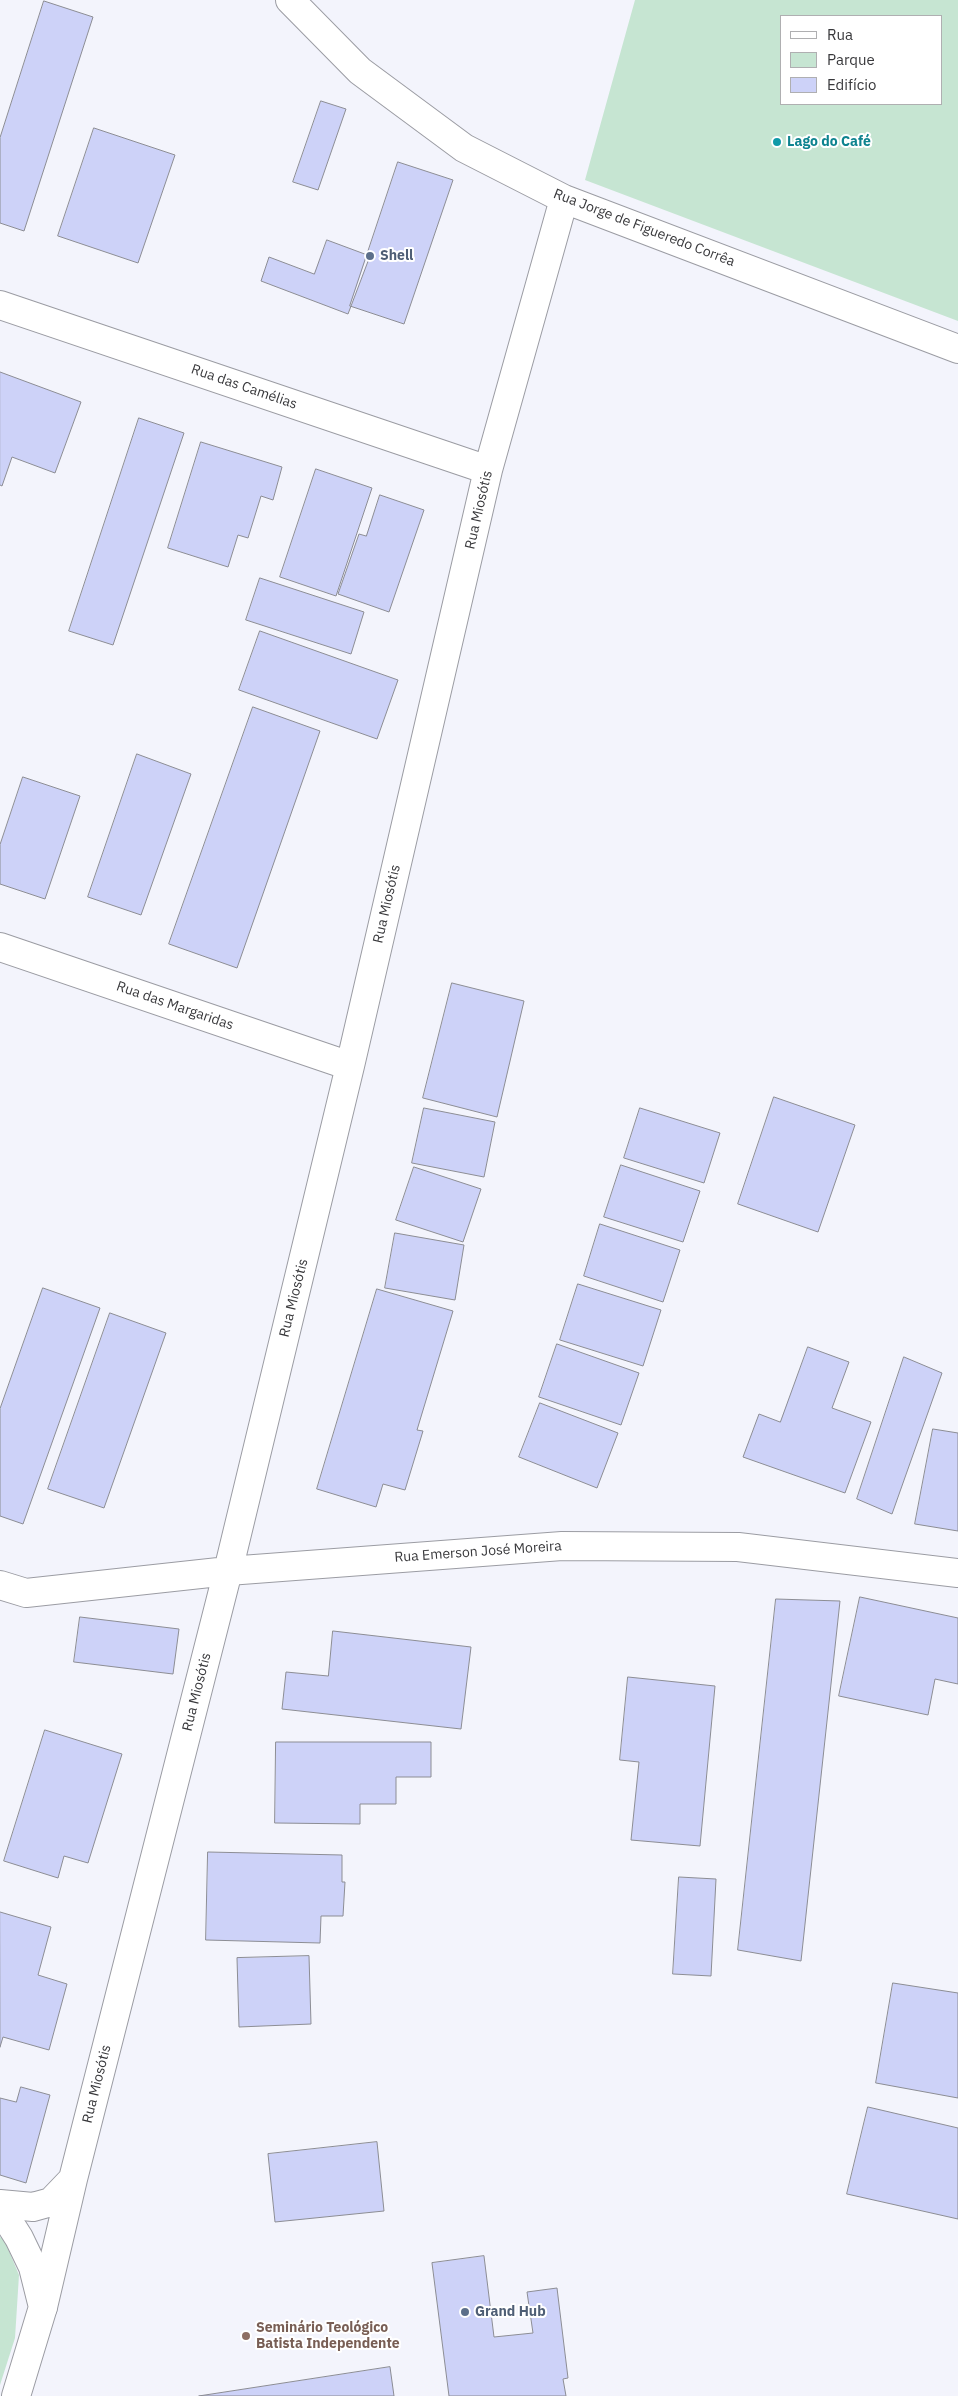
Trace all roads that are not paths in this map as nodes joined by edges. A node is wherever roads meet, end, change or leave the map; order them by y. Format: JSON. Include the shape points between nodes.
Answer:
{"nodes":[{"id":1,"x":290,"y":0,"type":"edge"},
{"id":2,"x":564,"y":199,"type":"junction"},
{"id":3,"x":0,"y":305,"type":"edge"},
{"id":4,"x":958,"y":349,"type":"edge"},
{"id":5,"x":488,"y":470,"type":"junction"},
{"id":6,"x":0,"y":947,"type":"edge"},
{"id":7,"x":350,"y":1066,"type":"junction"},
{"id":8,"x":228,"y":1570,"type":"junction"},
{"id":9,"x":958,"y":1573,"type":"edge"},
{"id":10,"x":0,"y":1585,"type":"edge"},
{"id":11,"x":73,"y":2179,"type":"junction"},
{"id":12,"x":0,"y":2204,"type":"edge"},
{"id":13,"x":0,"y":2208,"type":"edge"},
{"id":14,"x":43,"y":2307,"type":"junction"},
{"id":15,"x":16,"y":2396,"type":"edge"}],
"edges":[{"from":1,"to":2,"type":"street","name":"Rua Jorge de Figueredo Corrêa","via":[[360,71],[464,148]]},
{"from":2,"to":4,"type":"street","name":"Rua Jorge de Figueredo Corrêa"},
{"from":2,"to":5,"type":"street","name":"Rua Miosótis"},
{"from":3,"to":5,"type":"street","name":"Rua das Camélias"},
{"from":5,"to":7,"type":"street","name":"Rua Miosótis"},
{"from":6,"to":7,"type":"street","name":"Rua das Margaridas"},
{"from":7,"to":8,"type":"street","name":"Rua Miosótis"},
{"from":8,"to":9,"type":"street","name":"Rua Emerson José Moreira","via":[[562,1546],[738,1547]]},
{"from":8,"to":10,"type":"street","name":"Rua Emerson José Moreira","via":[[26,1594]]},
{"from":8,"to":11,"type":"street","name":"Rua Miosótis"},
{"from":11,"to":12,"type":"street","via":[[51,2202],[32,2207]]},
{"from":11,"to":14,"type":"street","name":"Rua Miosótis"},
{"from":13,"to":14,"type":"street","via":[[33,2267]]},
{"from":14,"to":15,"type":"street","name":"Rua Miosótis"}]}
